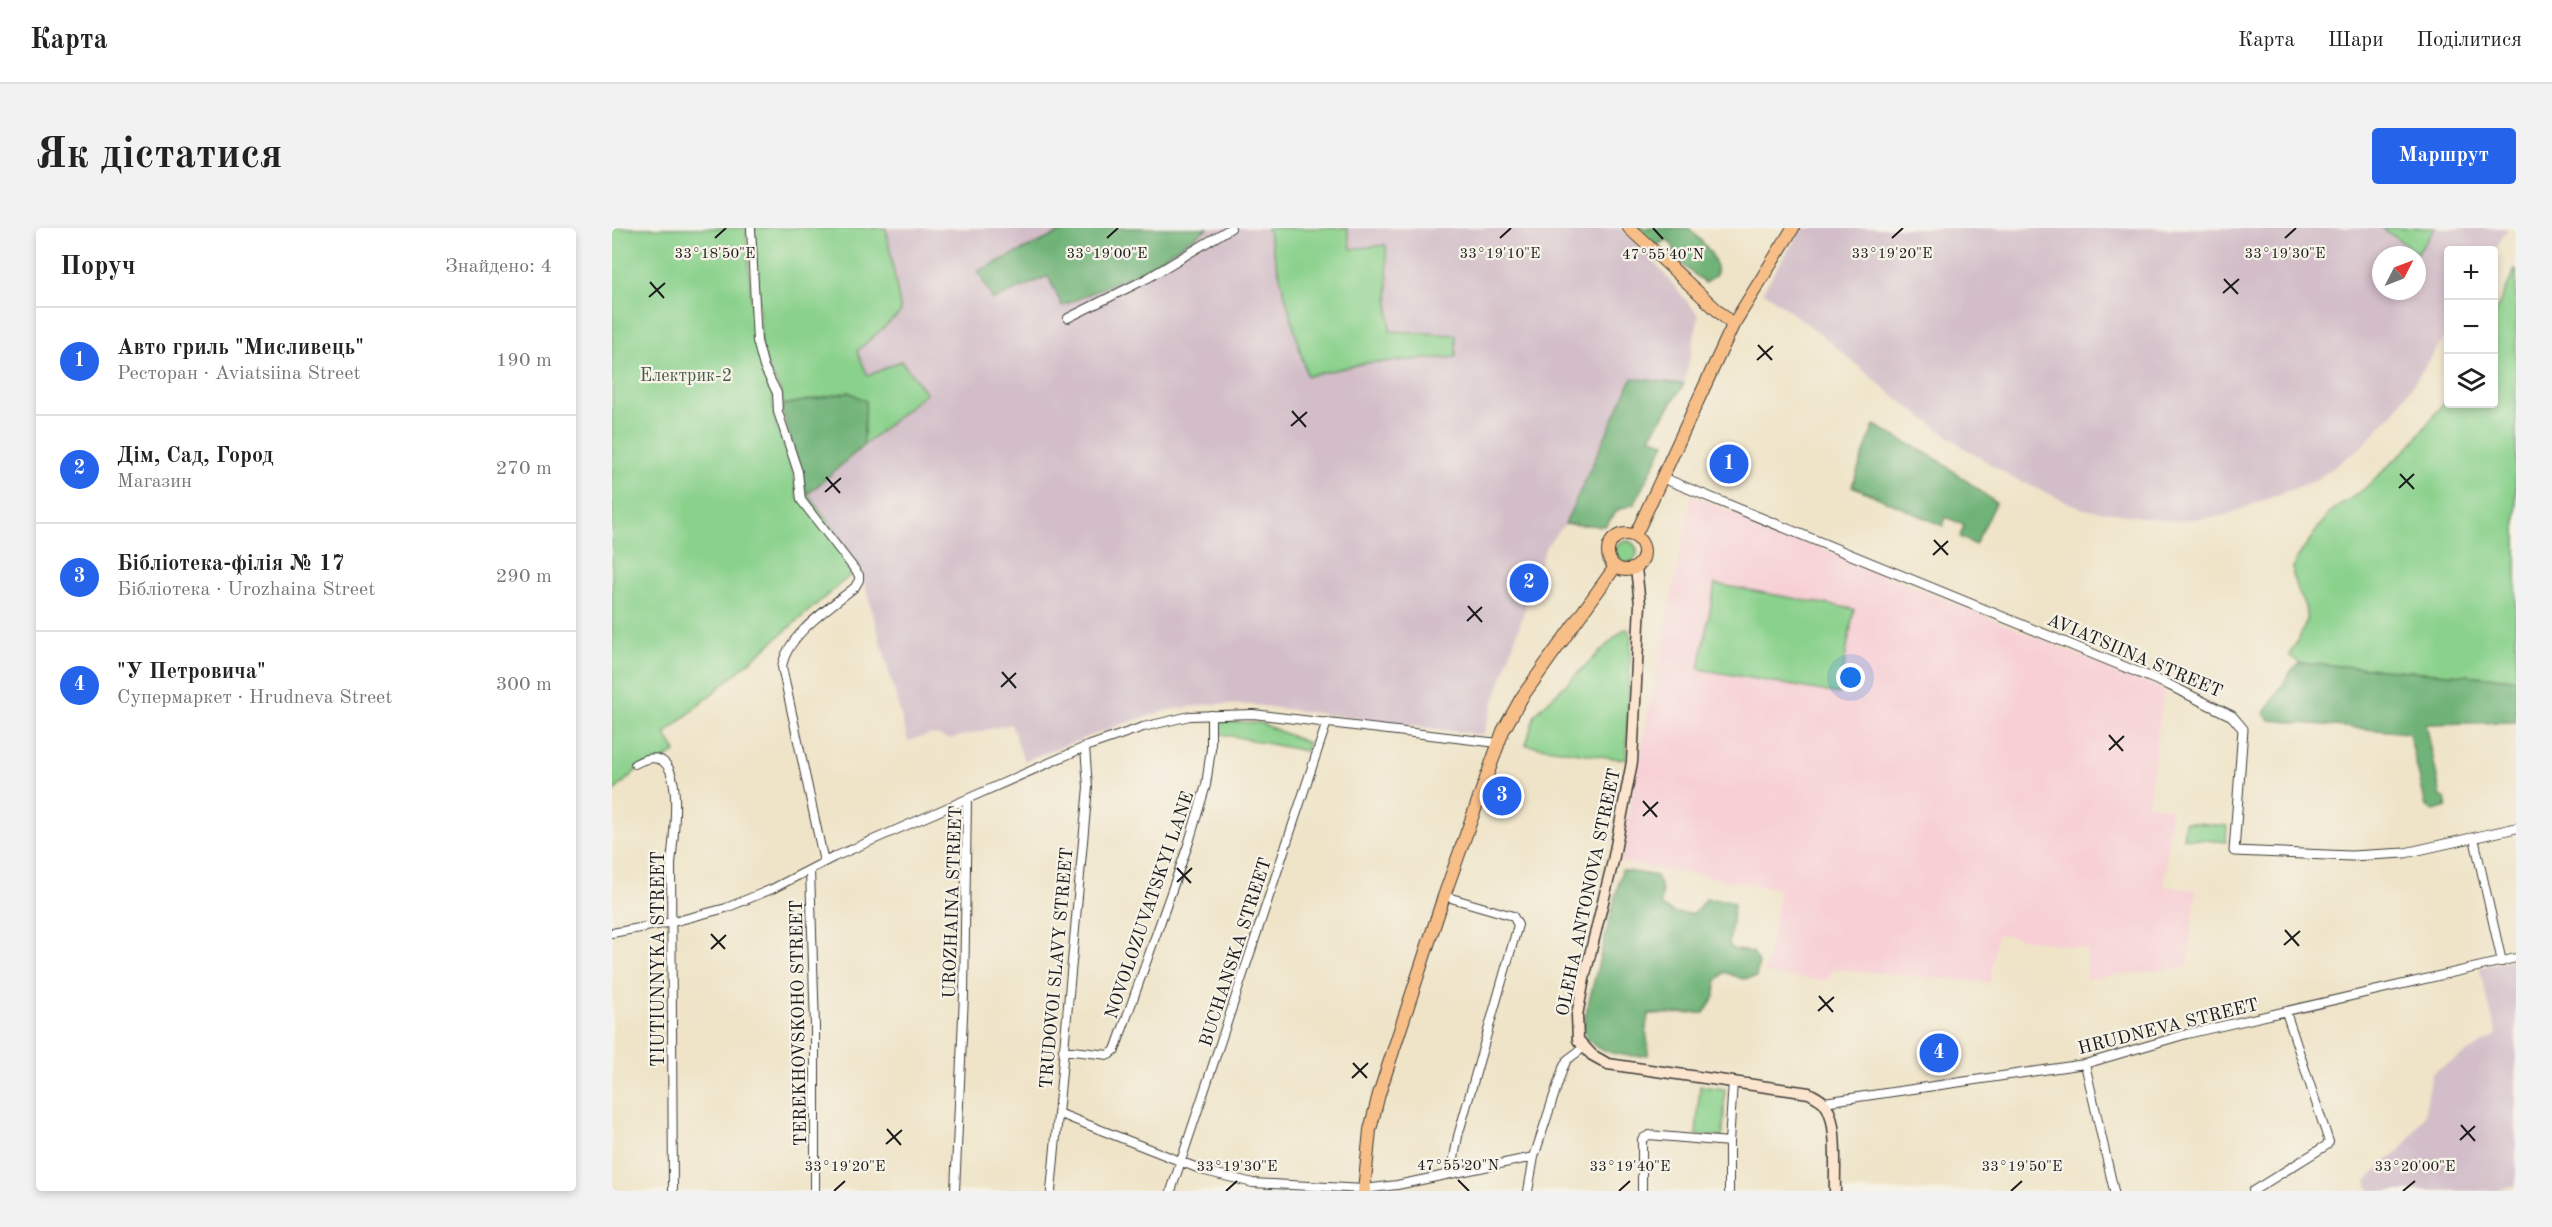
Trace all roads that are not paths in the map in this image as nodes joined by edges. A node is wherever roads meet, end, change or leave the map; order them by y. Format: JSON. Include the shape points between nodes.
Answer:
{"nodes":[{"id":1,"x":751,"y":228,"type":"edge"},
{"id":2,"x":1231,"y":228,"type":"edge"},
{"id":3,"x":1629,"y":228,"type":"edge"},
{"id":4,"x":1793,"y":228,"type":"edge"},
{"id":5,"x":1068,"y":318,"type":"dead end"},
{"id":6,"x":1733,"y":325,"type":"junction"},
{"id":7,"x":1663,"y":478,"type":"junction"},
{"id":8,"x":1635,"y":536,"type":"junction"},
{"id":9,"x":1615,"y":567,"type":"junction"},
{"id":10,"x":1636,"y":568,"type":"junction"},
{"id":11,"x":1211,"y":715,"type":"junction"},
{"id":12,"x":1327,"y":722,"type":"junction"},
{"id":13,"x":1498,"y":743,"type":"junction"},
{"id":14,"x":1085,"y":747,"type":"junction"},
{"id":15,"x":635,"y":764,"type":"dead end"},
{"id":16,"x":967,"y":799,"type":"junction"},
{"id":17,"x":2516,"y":828,"type":"edge"},
{"id":18,"x":2474,"y":838,"type":"junction"},
{"id":19,"x":824,"y":862,"type":"junction"},
{"id":20,"x":810,"y":870,"type":"junction"},
{"id":21,"x":1444,"y":896,"type":"junction"},
{"id":22,"x":672,"y":922,"type":"junction"},
{"id":23,"x":612,"y":933,"type":"edge"},
{"id":24,"x":2516,"y":958,"type":"edge"},
{"id":25,"x":2502,"y":962,"type":"junction"},
{"id":26,"x":2286,"y":1012,"type":"junction"},
{"id":27,"x":1583,"y":1048,"type":"junction"},
{"id":28,"x":1063,"y":1050,"type":"junction"},
{"id":29,"x":2085,"y":1064,"type":"junction"},
{"id":30,"x":1732,"y":1082,"type":"junction"},
{"id":31,"x":1824,"y":1102,"type":"junction"},
{"id":32,"x":1058,"y":1113,"type":"junction"},
{"id":33,"x":1729,"y":1142,"type":"junction"},
{"id":34,"x":1534,"y":1157,"type":"junction"},
{"id":35,"x":1181,"y":1162,"type":"junction"},
{"id":36,"x":1451,"y":1174,"type":"junction"},
{"id":37,"x":1364,"y":1190,"type":"edge"},
{"id":38,"x":673,"y":1191,"type":"edge"},
{"id":39,"x":815,"y":1191,"type":"edge"},
{"id":40,"x":956,"y":1191,"type":"edge"},
{"id":41,"x":1051,"y":1191,"type":"edge"},
{"id":42,"x":1171,"y":1191,"type":"edge"},
{"id":43,"x":1528,"y":1191,"type":"edge"},
{"id":44,"x":1641,"y":1191,"type":"edge"},
{"id":45,"x":1730,"y":1191,"type":"edge"},
{"id":46,"x":1835,"y":1191,"type":"edge"},
{"id":47,"x":2114,"y":1191,"type":"edge"},
{"id":48,"x":2253,"y":1191,"type":"edge"}],
"edges":[{"from":1,"to":19,"type":"street","via":[[757,341],[777,393],[778,412],[798,472],[801,500],[860,580],[793,641],[784,656],[783,678]]},
{"from":2,"to":5,"type":"street","via":[[1148,278]]},
{"from":3,"to":6,"type":"main road"},
{"from":4,"to":6,"type":"main road"},
{"from":6,"to":7,"type":"main road"},
{"from":7,"to":8,"type":"main road"},
{"from":7,"to":18,"type":"street","name":"AVIATSIINA STREET","via":[[2169,685],[2232,716],[2243,729],[2234,851],[2351,856],[2404,853]]},
{"from":8,"to":9,"type":"main road","via":[[1617,536],[1611,543],[1608,551]]},
{"from":8,"to":10,"type":"main road","via":[[1644,553]]},
{"from":9,"to":10,"type":"main road"},
{"from":9,"to":13,"type":"main road","via":[[1522,697]]},
{"from":10,"to":27,"type":"main road","name":"OLEHA ANTONOVA STREET","via":[[1640,604],[1632,762],[1577,1015],[1576,1032]]},
{"from":11,"to":12,"type":"street","name":"UROZHAINA STREET","via":[[1252,714]]},
{"from":11,"to":14,"type":"street","name":"UROZHAINA STREET","via":[[1168,720]]},
{"from":11,"to":28,"type":"street","name":"NOVOLOZUVATSKYI LANE","via":[[1206,785],[1115,1050],[1109,1055]]},
{"from":12,"to":13,"type":"street","name":"UROZHAINA STREET"},
{"from":12,"to":35,"type":"street","name":"BUCHANSKA STREET"},
{"from":13,"to":21,"type":"main road"},
{"from":14,"to":16,"type":"street","name":"UROZHAINA STREET"},
{"from":14,"to":28,"type":"street","name":"TRUDOVOI SLAVY STREET","via":[[1088,787]]},
{"from":15,"to":22,"type":"street","name":"TIUTIUNNYKA STREET","via":[[657,759],[668,764],[673,776]]},
{"from":16,"to":19,"type":"street"},
{"from":16,"to":40,"type":"street","name":"UROZHAINA STREET"},
{"from":17,"to":18,"type":"street","name":"AVIATSIINA STREET"},
{"from":18,"to":25,"type":"street"},
{"from":19,"to":20,"type":"street"},
{"from":20,"to":22,"type":"street","via":[[745,901]]},
{"from":20,"to":39,"type":"street","name":"TEREKHOVSKOHO STREET"},
{"from":21,"to":36,"type":"street","via":[[1513,916],[1518,925],[1458,1136]]},
{"from":21,"to":37,"type":"main road","via":[[1375,1110]]},
{"from":22,"to":23,"type":"street"},
{"from":22,"to":38,"type":"street","name":"TIUTIUNNYKA STREET"},
{"from":24,"to":25,"type":"street","name":"HRUDNEVA STREET"},
{"from":25,"to":26,"type":"street","name":"HRUDNEVA STREET"},
{"from":26,"to":29,"type":"street","name":"HRUDNEVA STREET"},
{"from":26,"to":48,"type":"street","via":[[2328,1138],[2327,1145]]},
{"from":27,"to":30,"type":"main road","via":[[1608,1064]]},
{"from":27,"to":34,"type":"street","via":[[1563,1068]]},
{"from":28,"to":32,"type":"street","name":"TRUDOVOI SLAVY STREET"},
{"from":29,"to":31,"type":"street","name":"HRUDNEVA STREET"},
{"from":29,"to":47,"type":"street"},
{"from":30,"to":31,"type":"main road","via":[[1809,1093]]},
{"from":30,"to":33,"type":"street"},
{"from":31,"to":46,"type":"main road","via":[[1833,1124]]},
{"from":32,"to":35,"type":"street"},
{"from":32,"to":41,"type":"street","name":"TRUDOVOI SLAVY STREET"},
{"from":33,"to":44,"type":"street","via":[[1649,1135],[1640,1146]]},
{"from":33,"to":45,"type":"street"},
{"from":34,"to":36,"type":"street"},
{"from":34,"to":43,"type":"street"},
{"from":35,"to":37,"type":"street","via":[[1253,1183]]},
{"from":35,"to":42,"type":"street","name":"BUCHANSKA STREET"},
{"from":36,"to":37,"type":"street"}]}
